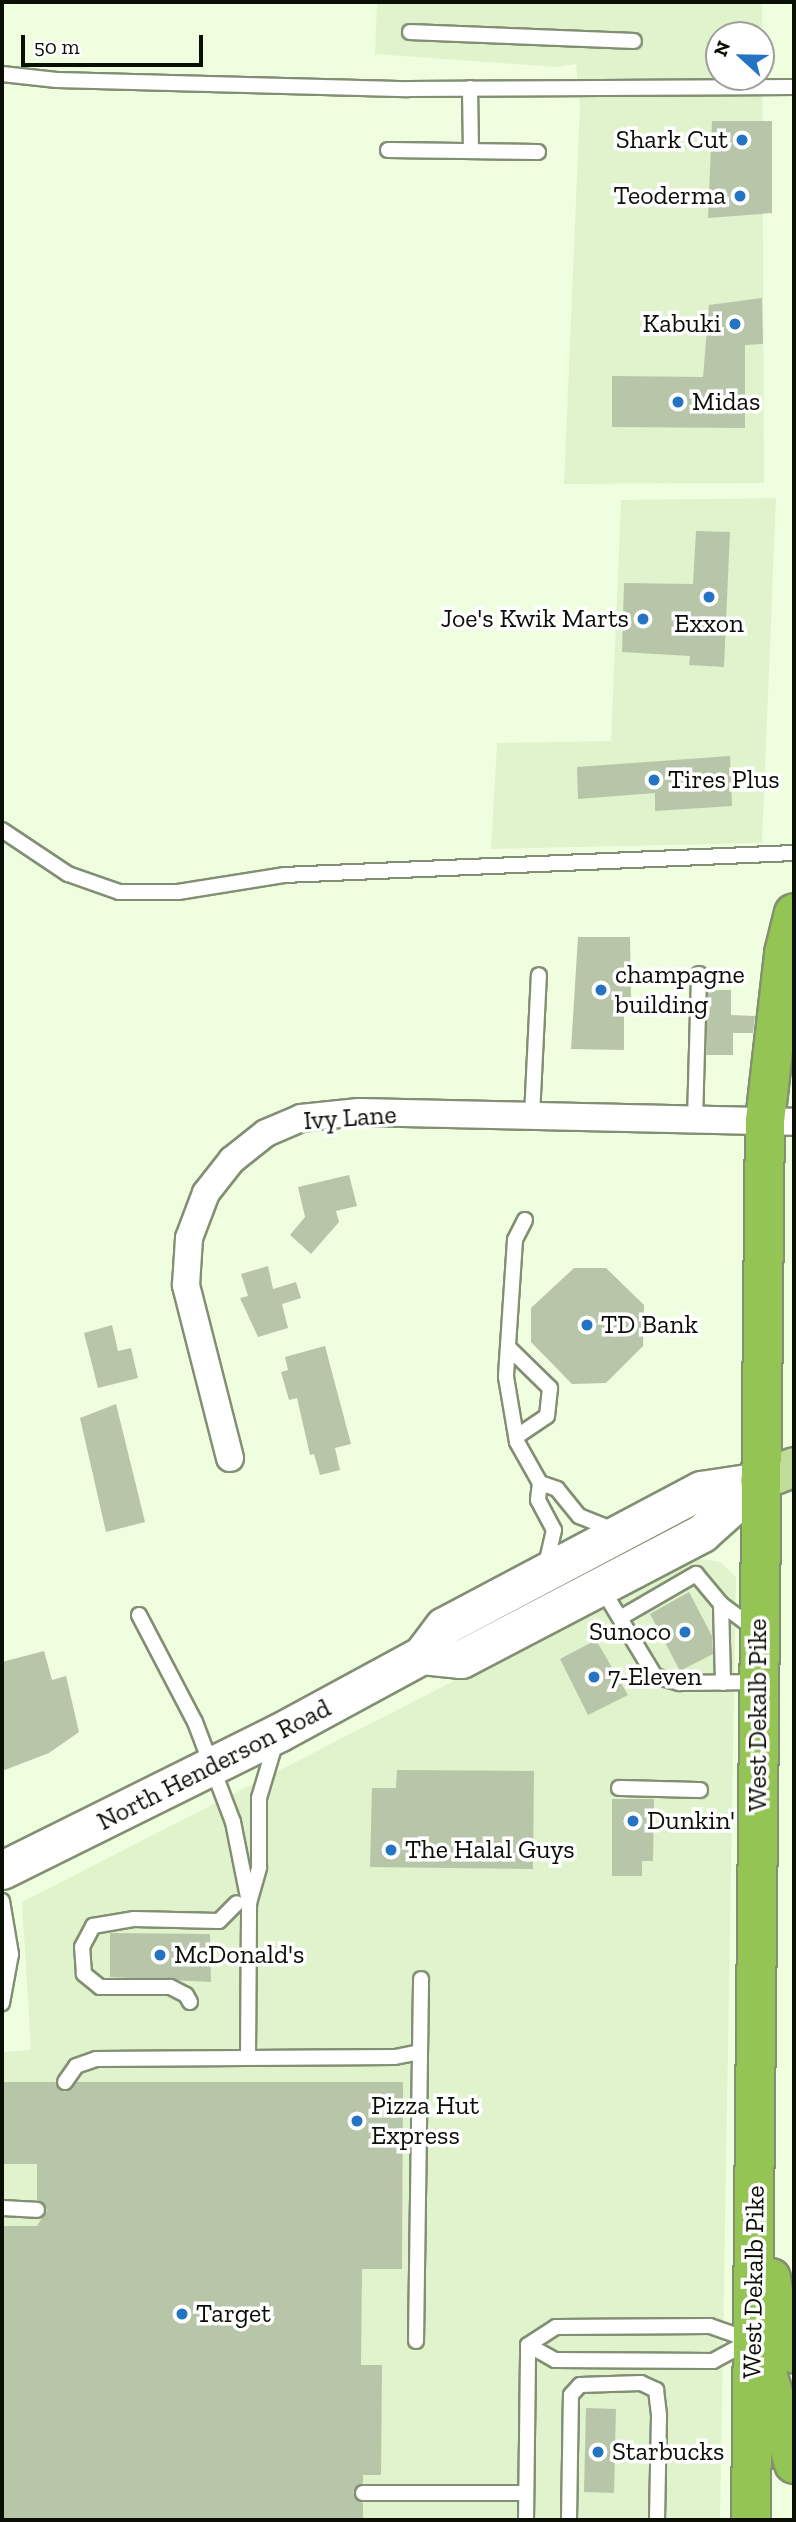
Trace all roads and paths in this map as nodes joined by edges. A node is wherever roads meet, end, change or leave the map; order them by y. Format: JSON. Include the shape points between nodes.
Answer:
{"nodes":[{"id":1,"x":410,"y":32,"type":"dead end"},
{"id":2,"x":634,"y":41,"type":"dead end"},
{"id":3,"x":2,"y":74,"type":"edge"},
{"id":4,"x":794,"y":87,"type":"edge"},
{"id":5,"x":470,"y":88,"type":"junction"},
{"id":6,"x":388,"y":150,"type":"dead end"},
{"id":7,"x":471,"y":151,"type":"junction"},
{"id":8,"x":538,"y":152,"type":"dead end"},
{"id":9,"x":2,"y":830,"type":"edge"},
{"id":10,"x":794,"y":853,"type":"edge"},
{"id":11,"x":794,"y":913,"type":"edge"},
{"id":12,"x":699,"y":974,"type":"dead end"},
{"id":13,"x":539,"y":975,"type":"dead end"},
{"id":14,"x":624,"y":1002,"type":"dead end"},
{"id":15,"x":653,"y":1003,"type":"dead end"},
{"id":16,"x":532,"y":1116,"type":"junction"},
{"id":17,"x":695,"y":1120,"type":"junction"},
{"id":18,"x":779,"y":1122,"type":"edge"},
{"id":19,"x":525,"y":1220,"type":"dead end"},
{"id":20,"x":508,"y":1346,"type":"junction"},
{"id":21,"x":516,"y":1437,"type":"junction"},
{"id":22,"x":230,"y":1458,"type":"dead end"},
{"id":23,"x":794,"y":1467,"type":"edge"},
{"id":24,"x":760,"y":1481,"type":"junction"},
{"id":25,"x":540,"y":1483,"type":"junction"},
{"id":26,"x":621,"y":1532,"type":"junction"},
{"id":27,"x":542,"y":1574,"type":"junction"},
{"id":28,"x":601,"y":1586,"type":"junction"},
{"id":29,"x":720,"y":1604,"type":"junction"},
{"id":30,"x":139,"y":1615,"type":"dead end"},
{"id":31,"x":620,"y":1618,"type":"junction"},
{"id":32,"x":758,"y":1631,"type":"junction"},
{"id":33,"x":422,"y":1655,"type":"junction"},
{"id":34,"x":740,"y":1683,"type":"junction"},
{"id":35,"x":280,"y":1732,"type":"junction"},
{"id":36,"x":211,"y":1768,"type":"junction"},
{"id":37,"x":619,"y":1788,"type":"dead end"},
{"id":38,"x":700,"y":1790,"type":"dead end"},
{"id":39,"x":2,"y":1870,"type":"edge"},
{"id":40,"x":2,"y":1901,"type":"edge"},
{"id":41,"x":243,"y":1903,"type":"junction"},
{"id":42,"x":421,"y":1979,"type":"dead end"},
{"id":43,"x":2,"y":1994,"type":"edge"},
{"id":44,"x":190,"y":2003,"type":"dead end"},
{"id":45,"x":420,"y":2052,"type":"junction"},
{"id":46,"x":248,"y":2058,"type":"junction"},
{"id":47,"x":65,"y":2082,"type":"dead end"},
{"id":48,"x":756,"y":2172,"type":"junction"},
{"id":49,"x":2,"y":2208,"type":"edge"},
{"id":50,"x":37,"y":2210,"type":"dead end"},
{"id":51,"x":416,"y":2341,"type":"dead end"},
{"id":52,"x":752,"y":2341,"type":"junction"},
{"id":53,"x":528,"y":2345,"type":"junction"},
{"id":54,"x":794,"y":2353,"type":"edge"},
{"id":55,"x":794,"y":2464,"type":"edge"},
{"id":56,"x":363,"y":2493,"type":"dead end"},
{"id":57,"x":526,"y":2493,"type":"junction"},
{"id":58,"x":526,"y":2520,"type":"edge"},
{"id":59,"x":569,"y":2520,"type":"edge"},
{"id":60,"x":657,"y":2520,"type":"edge"},
{"id":61,"x":751,"y":2520,"type":"edge"}],
"edges":[{"from":1,"to":2,"type":"lane"},
{"from":3,"to":5,"type":"lane","via":[[57,80]]},
{"from":4,"to":5,"type":"lane"},
{"from":5,"to":7,"type":"lane"},
{"from":6,"to":7,"type":"lane"},
{"from":7,"to":8,"type":"lane"},
{"from":9,"to":10,"type":"lane","via":[[68,874],[119,892],[178,892],[284,875]]},
{"from":11,"to":18,"type":"highway","name":"West Dekalb Pike","via":[[784,953]]},
{"from":12,"to":17,"type":"lane"},
{"from":13,"to":16,"type":"lane"},
{"from":14,"to":15,"type":"path"},
{"from":16,"to":17,"type":"street","name":"Ivy Lane"},
{"from":16,"to":22,"type":"street","name":"Ivy Lane","via":[[359,1112],[301,1118],[266,1133],[232,1160],[206,1193],[189,1238],[186,1285]]},
{"from":17,"to":18,"type":"street","name":"Ivy Lane"},
{"from":18,"to":24,"type":"highway","name":"West Dekalb Pike"},
{"from":19,"to":20,"type":"lane","via":[[515,1240]]},
{"from":20,"to":21,"type":"lane","via":[[506,1377]]},
{"from":20,"to":21,"type":"lane","via":[[550,1388],[547,1416]]},
{"from":21,"to":25,"type":"lane"},
{"from":23,"to":24,"type":"main road","name":"North Henderson Road"},
{"from":24,"to":26,"type":"main road","name":"North Henderson Road","via":[[701,1490]]},
{"from":24,"to":28,"type":"main road","name":"North Henderson Road","via":[[702,1533]]},
{"from":24,"to":32,"type":"highway","name":"West Dekalb Pike"},
{"from":25,"to":26,"type":"lane","via":[[558,1489],[579,1516]]},
{"from":25,"to":27,"type":"lane","via":[[538,1500],[554,1539]]},
{"from":26,"to":27,"type":"main road","name":"North Henderson Road"},
{"from":27,"to":33,"type":"main road","name":"North Henderson Road","via":[[444,1626]]},
{"from":28,"to":31,"type":"lane"},
{"from":28,"to":33,"type":"main road","name":"North Henderson Road","via":[[461,1659]]},
{"from":29,"to":31,"type":"lane","via":[[696,1574]]},
{"from":29,"to":32,"type":"lane"},
{"from":29,"to":34,"type":"lane"},
{"from":30,"to":36,"type":"lane","via":[[195,1723]]},
{"from":31,"to":34,"type":"lane","via":[[655,1676],[680,1683]]},
{"from":32,"to":34,"type":"highway","name":"West Dekalb Pike"},
{"from":33,"to":35,"type":"main road","name":"North Henderson Road"},
{"from":34,"to":48,"type":"highway","name":"West Dekalb Pike"},
{"from":35,"to":36,"type":"main road","name":"North Henderson Road"},
{"from":35,"to":41,"type":"lane","via":[[261,1785],[259,1867]]},
{"from":36,"to":39,"type":"main road","name":"North Henderson Road"},
{"from":36,"to":41,"type":"lane","via":[[233,1822]]},
{"from":37,"to":38,"type":"lane"},
{"from":40,"to":43,"type":"lane","via":[[11,1954]]},
{"from":41,"to":44,"type":"lane","via":[[219,1921],[134,1919],[93,1926],[82,1947],[84,1974],[100,1987],[170,1987],[186,1995]]},
{"from":41,"to":46,"type":"lane"},
{"from":42,"to":45,"type":"lane"},
{"from":45,"to":46,"type":"lane","via":[[395,2057]]},
{"from":45,"to":51,"type":"lane"},
{"from":46,"to":47,"type":"lane","via":[[96,2059],[76,2066]]},
{"from":48,"to":52,"type":"highway","name":"West Dekalb Pike"},
{"from":48,"to":54,"type":"highway","via":[[780,2334]]},
{"from":49,"to":50,"type":"lane"},
{"from":52,"to":53,"type":"lane","via":[[710,2326],[556,2327]]},
{"from":52,"to":53,"type":"lane","via":[[713,2361],[555,2360]]},
{"from":52,"to":55,"type":"highway","via":[[767,2371]]},
{"from":52,"to":61,"type":"highway","name":"West Dekalb Pike"},
{"from":53,"to":57,"type":"lane"},
{"from":56,"to":57,"type":"lane"},
{"from":57,"to":58,"type":"lane"},
{"from":59,"to":60,"type":"lane","via":[[571,2395],[580,2385],[641,2383],[656,2390]]}]}
